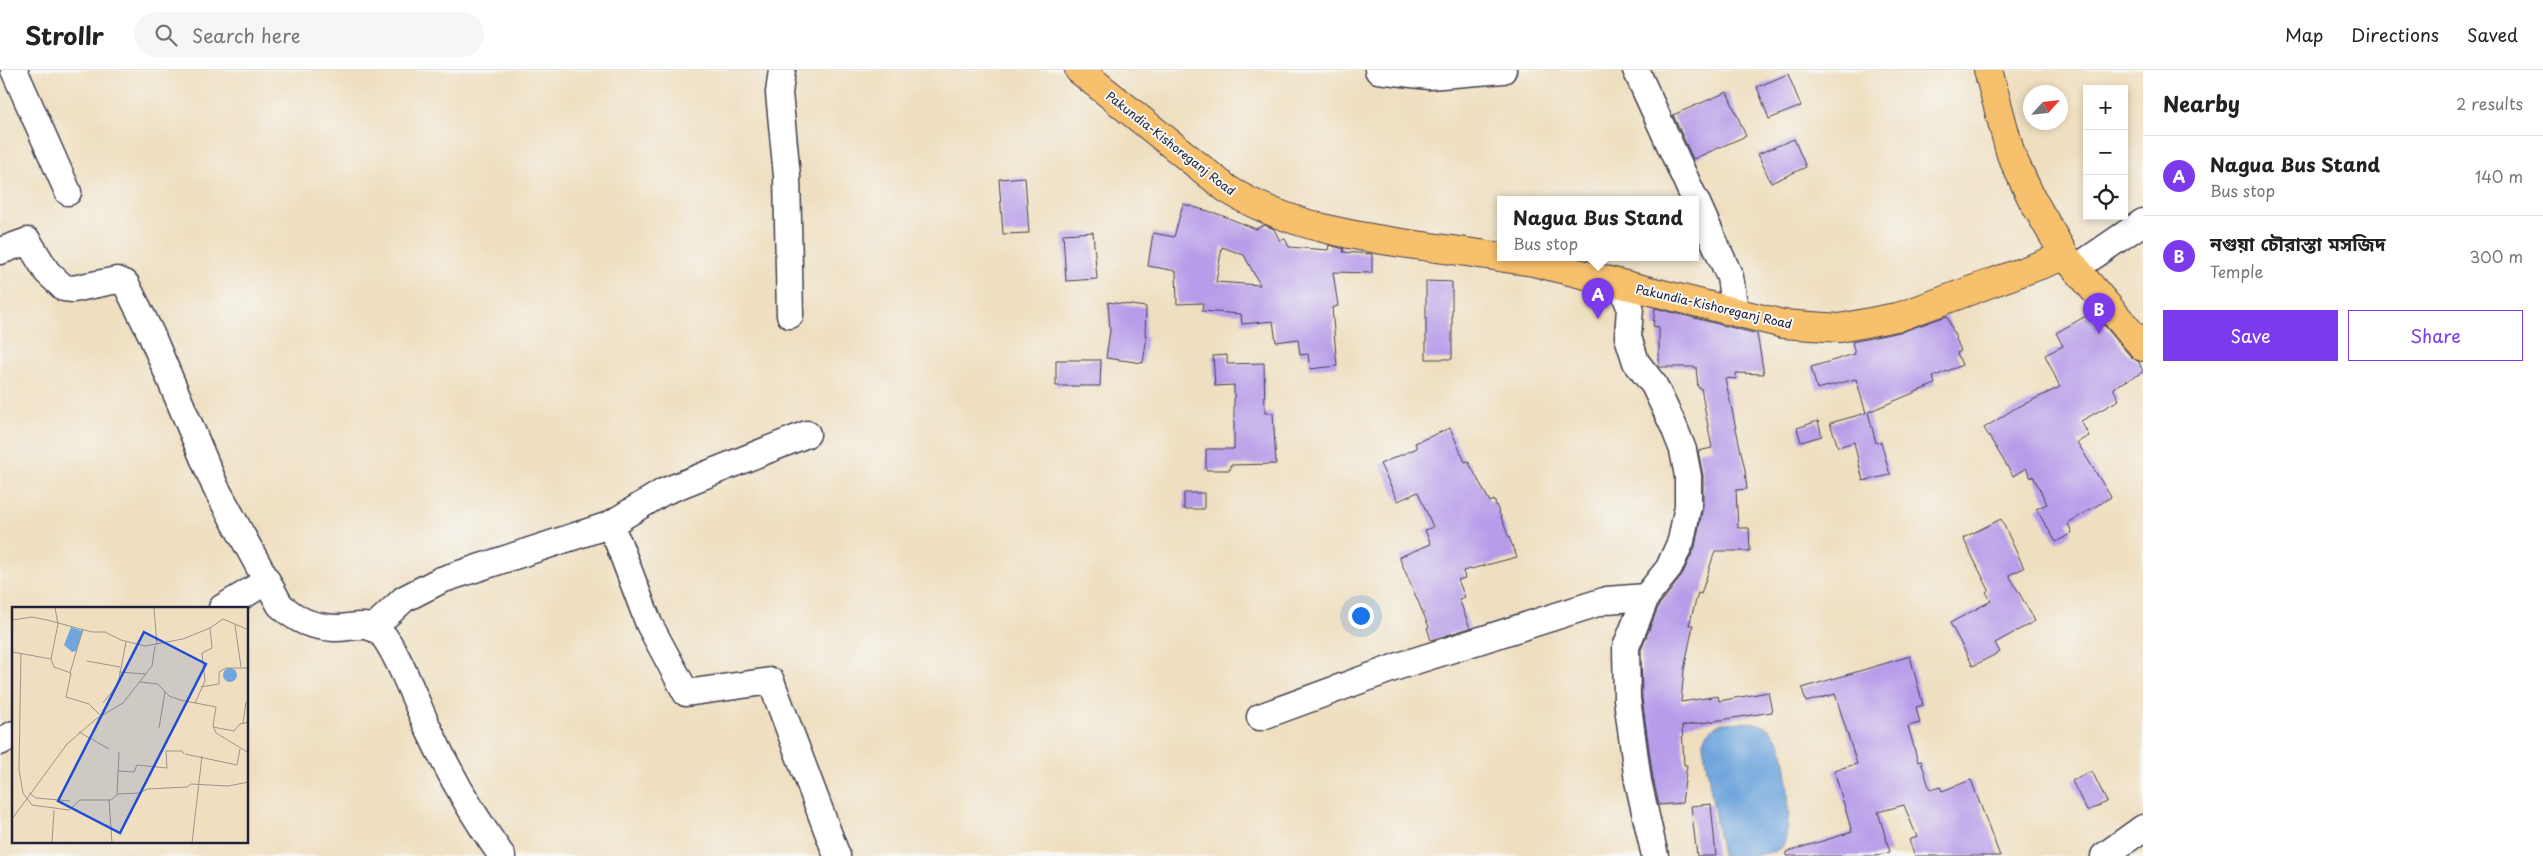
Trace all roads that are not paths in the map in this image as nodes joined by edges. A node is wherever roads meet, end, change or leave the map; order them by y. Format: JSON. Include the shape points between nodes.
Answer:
{"nodes":[{"id":1,"x":14,"y":70,"type":"edge"},
{"id":2,"x":782,"y":70,"type":"edge"},
{"id":3,"x":1378,"y":70,"type":"edge"},
{"id":4,"x":1503,"y":70,"type":"edge"},
{"id":5,"x":1636,"y":70,"type":"edge"},
{"id":6,"x":1988,"y":70,"type":"edge"},
{"id":7,"x":1082,"y":71,"type":"edge"},
{"id":8,"x":68,"y":192,"type":"dead end"},
{"id":9,"x":1693,"y":196,"type":"edge"},
{"id":10,"x":1699,"y":210,"type":"edge"},
{"id":11,"x":2143,"y":222,"type":"edge"},
{"id":12,"x":0,"y":251,"type":"edge"},
{"id":13,"x":1497,"y":256,"type":"edge"},
{"id":14,"x":1521,"y":261,"type":"edge"},
{"id":15,"x":2070,"y":262,"type":"junction"},
{"id":16,"x":1622,"y":286,"type":"junction"},
{"id":17,"x":1735,"y":311,"type":"junction"},
{"id":18,"x":790,"y":315,"type":"dead end"},
{"id":19,"x":2143,"y":347,"type":"edge"},
{"id":20,"x":807,"y":434,"type":"dead end"},
{"id":21,"x":609,"y":525,"type":"junction"},
{"id":22,"x":267,"y":581,"type":"junction"},
{"id":23,"x":1646,"y":597,"type":"junction"},
{"id":24,"x":224,"y":607,"type":"edge"},
{"id":25,"x":373,"y":628,"type":"junction"},
{"id":26,"x":1260,"y":717,"type":"dead end"},
{"id":27,"x":12,"y":735,"type":"edge"},
{"id":28,"x":0,"y":742,"type":"edge"},
{"id":29,"x":2143,"y":828,"type":"edge"},
{"id":30,"x":502,"y":856,"type":"edge"},
{"id":31,"x":837,"y":856,"type":"edge"},
{"id":32,"x":1655,"y":856,"type":"edge"},
{"id":33,"x":2104,"y":856,"type":"edge"}],
"edges":[{"from":1,"to":8,"type":"street"},
{"from":2,"to":18,"type":"street","via":[[780,94]]},
{"from":3,"to":4,"type":"street","via":[[1429,76]]},
{"from":5,"to":9,"type":"street"},
{"from":6,"to":15,"type":"main road","via":[[2011,155],[2032,199]]},
{"from":7,"to":13,"type":"main road","name":"Pakundia-Kishoreganj Road","via":[[1227,189],[1248,202],[1321,229]]},
{"from":10,"to":17,"type":"street","via":[[1730,277]]},
{"from":11,"to":15,"type":"street"},
{"from":12,"to":22,"type":"street","via":[[28,242],[47,272],[64,288],[117,280],[126,284],[151,334],[216,488]]},
{"from":14,"to":16,"type":"main road","name":"Pakundia-Kishoreganj Road"},
{"from":15,"to":17,"type":"main road","name":"Pakundia-Kishoreganj Road","via":[[1901,316],[1840,328],[1783,324]]},
{"from":15,"to":19,"type":"main road"},
{"from":16,"to":17,"type":"main road","name":"Pakundia-Kishoreganj Road"},
{"from":16,"to":23,"type":"street","via":[[1630,307],[1628,337],[1636,362],[1654,385],[1674,427],[1688,476],[1688,506],[1681,540],[1669,568]]},
{"from":20,"to":21,"type":"street","via":[[663,492]]},
{"from":21,"to":25,"type":"street","via":[[441,580],[404,599]]},
{"from":21,"to":31,"type":"street","via":[[649,624],[686,693],[771,680]]},
{"from":22,"to":24,"type":"street"},
{"from":22,"to":25,"type":"street","via":[[280,605],[295,619],[336,628],[356,625]]},
{"from":23,"to":26,"type":"street","via":[[1607,600],[1399,666]]},
{"from":23,"to":32,"type":"street","via":[[1626,647],[1628,699],[1638,781]]},
{"from":25,"to":30,"type":"street","via":[[382,634],[389,646],[462,795]]},
{"from":27,"to":28,"type":"street"},
{"from":29,"to":33,"type":"street"}]}
